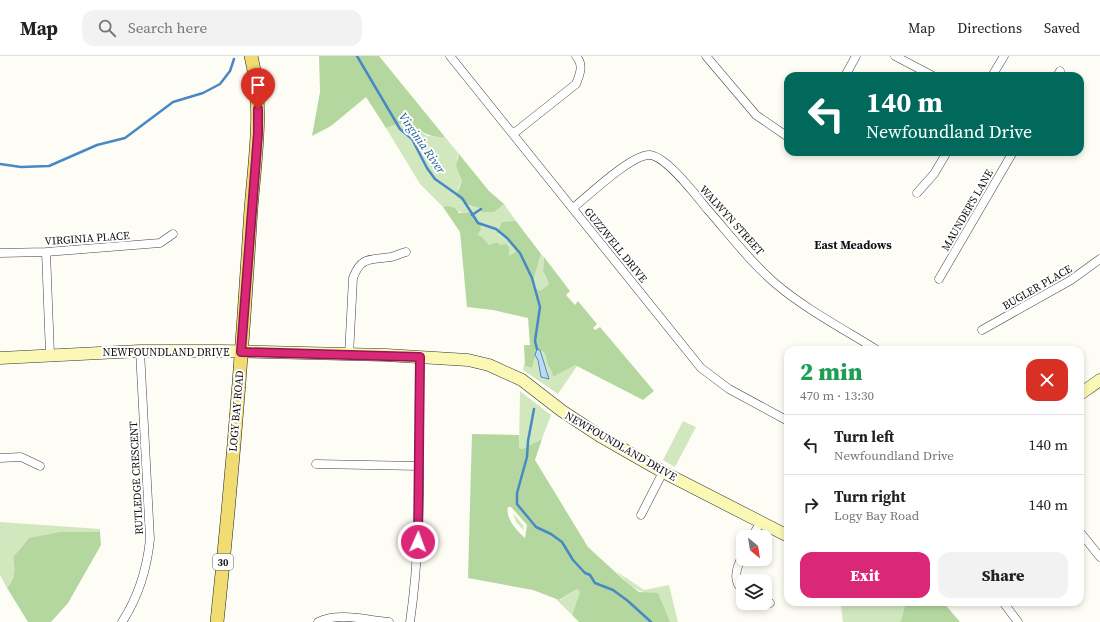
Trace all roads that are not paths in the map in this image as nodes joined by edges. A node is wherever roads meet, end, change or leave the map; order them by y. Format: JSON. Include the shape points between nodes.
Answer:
{"nodes":[{"id":1,"x":251,"y":56,"type":"edge"},
{"id":2,"x":450,"y":56,"type":"edge"},
{"id":3,"x":576,"y":56,"type":"edge"},
{"id":4,"x":706,"y":56,"type":"edge"},
{"id":5,"x":856,"y":56,"type":"edge"},
{"id":6,"x":895,"y":56,"type":"edge"},
{"id":7,"x":1004,"y":56,"type":"edge"},
{"id":8,"x":847,"y":72,"type":"edge"},
{"id":9,"x":925,"y":72,"type":"edge"},
{"id":10,"x":994,"y":72,"type":"edge"},
{"id":11,"x":513,"y":134,"type":"junction"},
{"id":12,"x":784,"y":134,"type":"edge"},
{"id":13,"x":945,"y":156,"type":"edge"},
{"id":14,"x":1011,"y":156,"type":"edge"},
{"id":15,"x":917,"y":193,"type":"dead end"},
{"id":16,"x":573,"y":208,"type":"junction"},
{"id":17,"x":173,"y":234,"type":"dead end"},
{"id":18,"x":46,"y":252,"type":"junction"},
{"id":19,"x":406,"y":252,"type":"dead end"},
{"id":20,"x":0,"y":254,"type":"edge"},
{"id":21,"x":1100,"y":259,"type":"edge"},
{"id":22,"x":939,"y":279,"type":"dead end"},
{"id":23,"x":982,"y":330,"type":"dead end"},
{"id":24,"x":871,"y":346,"type":"edge"},
{"id":25,"x":140,"y":351,"type":"junction"},
{"id":26,"x":241,"y":352,"type":"junction"},
{"id":27,"x":50,"y":354,"type":"junction"},
{"id":28,"x":350,"y":355,"type":"junction"},
{"id":29,"x":420,"y":357,"type":"junction"},
{"id":30,"x":0,"y":358,"type":"edge"},
{"id":31,"x":1100,"y":380,"type":"edge"},
{"id":32,"x":1084,"y":391,"type":"edge"},
{"id":33,"x":784,"y":419,"type":"edge"},
{"id":34,"x":0,"y":458,"type":"edge"},
{"id":35,"x":316,"y":464,"type":"dead end"},
{"id":36,"x":40,"y":466,"type":"dead end"},
{"id":37,"x":419,"y":466,"type":"junction"},
{"id":38,"x":663,"y":472,"type":"junction"},
{"id":39,"x":641,"y":516,"type":"dead end"},
{"id":40,"x":760,"y":523,"type":"junction"},
{"id":41,"x":756,"y":530,"type":"edge"},
{"id":42,"x":784,"y":534,"type":"edge"},
{"id":43,"x":1084,"y":537,"type":"edge"},
{"id":44,"x":1100,"y":557,"type":"edge"},
{"id":45,"x":1006,"y":606,"type":"edge"},
{"id":46,"x":122,"y":622,"type":"edge"},
{"id":47,"x":217,"y":622,"type":"edge"},
{"id":48,"x":318,"y":622,"type":"edge"},
{"id":49,"x":389,"y":622,"type":"edge"},
{"id":50,"x":410,"y":622,"type":"edge"},
{"id":51,"x":1018,"y":622,"type":"edge"}],
"edges":[{"from":1,"to":26,"type":"main road","name":"LOGY BAY ROAD","number":"30","via":[[256,84],[258,133]]},
{"from":2,"to":11,"type":"street","name":"GUZZWELL DRIVE"},
{"from":3,"to":11,"type":"street","via":[[580,61],[581,72],[576,84]]},
{"from":4,"to":12,"type":"street","via":[[756,115]]},
{"from":5,"to":8,"type":"street"},
{"from":6,"to":9,"type":"street"},
{"from":7,"to":10,"type":"street"},
{"from":11,"to":16,"type":"street","name":"GUZZWELL DRIVE"},
{"from":13,"to":15,"type":"street","via":[[934,174]]},
{"from":14,"to":22,"type":"street","name":"MAUNDER'S LANE"},
{"from":16,"to":24,"type":"street","name":"WALWYN STREET","via":[[635,159],[654,156],[683,181],[775,283]]},
{"from":16,"to":33,"type":"street","name":"GUZZWELL DRIVE","via":[[701,368],[729,389]]},
{"from":17,"to":18,"type":"street","name":"VIRGINIA PLACE","via":[[160,243]]},
{"from":18,"to":20,"type":"street","name":"VIRGINIA PLACE"},
{"from":18,"to":27,"type":"street"},
{"from":19,"to":28,"type":"street","via":[[392,257],[365,260],[357,267],[353,278]]},
{"from":21,"to":23,"type":"street","name":"BUGLER PLACE","via":[[1071,280]]},
{"from":25,"to":26,"type":"street","name":"NEWFOUNDLAND DRIVE"},
{"from":25,"to":27,"type":"street","name":"NEWFOUNDLAND DRIVE"},
{"from":25,"to":46,"type":"street","name":"RUTLEDGE CRESCENT","via":[[150,539],[142,583],[133,606]]},
{"from":26,"to":28,"type":"street","name":"NEWFOUNDLAND DRIVE"},
{"from":26,"to":47,"type":"main road","name":"LOGY BAY ROAD","number":"30"},
{"from":27,"to":30,"type":"street","name":"NEWFOUNDLAND DRIVE"},
{"from":28,"to":29,"type":"street","name":"NEWFOUNDLAND DRIVE"},
{"from":29,"to":37,"type":"street"},
{"from":29,"to":38,"type":"street","name":"NEWFOUNDLAND DRIVE","via":[[468,360],[505,371],[522,380],[594,432]]},
{"from":31,"to":32,"type":"street"},
{"from":34,"to":36,"type":"street","via":[[20,457]]},
{"from":35,"to":37,"type":"street"},
{"from":37,"to":50,"type":"street","via":[[417,570]]},
{"from":38,"to":39,"type":"street"},
{"from":38,"to":40,"type":"street","name":"NEWFOUNDLAND DRIVE"},
{"from":40,"to":41,"type":"street"},
{"from":40,"to":42,"type":"street","name":"NEWFOUNDLAND DRIVE"},
{"from":43,"to":44,"type":"street"},
{"from":45,"to":51,"type":"street"},
{"from":48,"to":49,"type":"street","via":[[338,617]]}]}
